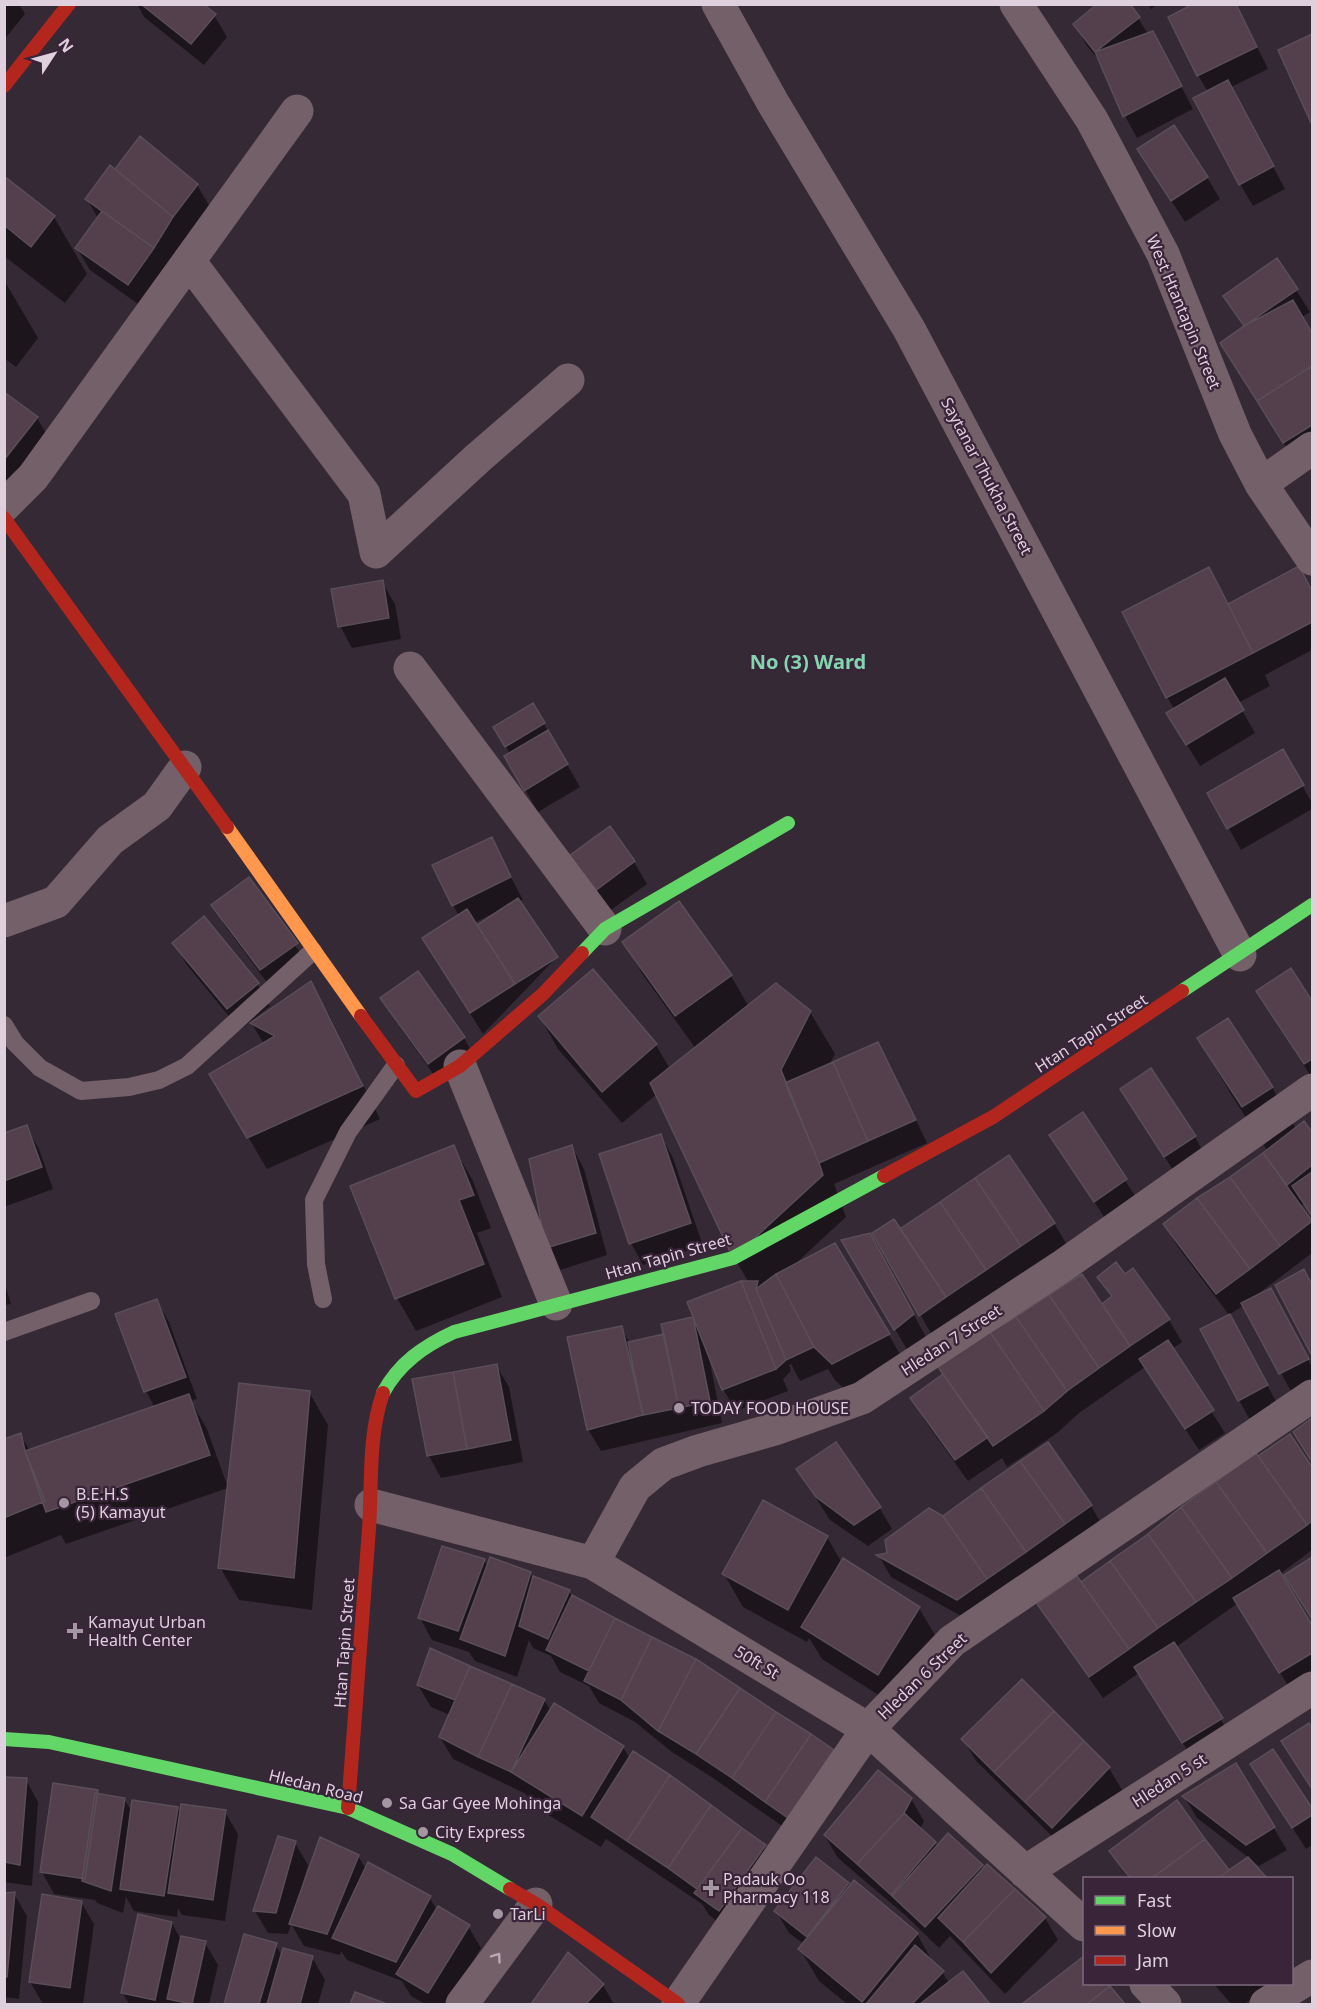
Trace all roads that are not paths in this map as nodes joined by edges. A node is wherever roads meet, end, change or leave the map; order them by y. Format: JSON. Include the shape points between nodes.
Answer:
{"nodes":[{"id":1,"x":69,"y":4,"type":"edge"},
{"id":2,"x":718,"y":4,"type":"edge"},
{"id":3,"x":1016,"y":4,"type":"edge"},
{"id":4,"x":4,"y":86,"type":"edge"},
{"id":5,"x":297,"y":111,"type":"dead end"},
{"id":6,"x":189,"y":261,"type":"junction"},
{"id":7,"x":568,"y":380,"type":"dead end"},
{"id":8,"x":1312,"y":448,"type":"edge"},
{"id":9,"x":1261,"y":484,"type":"junction"},
{"id":10,"x":4,"y":506,"type":"edge"},
{"id":11,"x":4,"y":518,"type":"edge"},
{"id":12,"x":1312,"y":559,"type":"edge"},
{"id":13,"x":410,"y":668,"type":"dead end"},
{"id":14,"x":185,"y":767,"type":"junction"},
{"id":15,"x":788,"y":823,"type":"dead end"},
{"id":16,"x":1312,"y":906,"type":"edge"},
{"id":17,"x":4,"y":921,"type":"edge"},
{"id":18,"x":605,"y":929,"type":"junction"},
{"id":19,"x":313,"y":951,"type":"junction"},
{"id":20,"x":1240,"y":955,"type":"junction"},
{"id":21,"x":4,"y":1025,"type":"edge"},
{"id":22,"x":396,"y":1065,"type":"junction"},
{"id":23,"x":460,"y":1066,"type":"junction"},
{"id":24,"x":1312,"y":1090,"type":"edge"},
{"id":25,"x":323,"y":1299,"type":"dead end"},
{"id":26,"x":91,"y":1301,"type":"dead end"},
{"id":27,"x":556,"y":1304,"type":"junction"},
{"id":28,"x":4,"y":1332,"type":"edge"},
{"id":29,"x":1312,"y":1396,"type":"edge"},
{"id":30,"x":371,"y":1505,"type":"junction"},
{"id":31,"x":593,"y":1563,"type":"junction"},
{"id":32,"x":1312,"y":1688,"type":"edge"},
{"id":33,"x":868,"y":1729,"type":"junction"},
{"id":34,"x":4,"y":1739,"type":"edge"},
{"id":35,"x":348,"y":1809,"type":"junction"},
{"id":36,"x":1025,"y":1872,"type":"junction"},
{"id":37,"x":536,"y":1904,"type":"junction"},
{"id":38,"x":1083,"y":1924,"type":"edge"},
{"id":39,"x":1312,"y":1976,"type":"edge"},
{"id":40,"x":1148,"y":1985,"type":"edge"},
{"id":41,"x":462,"y":2004,"type":"edge"},
{"id":42,"x":678,"y":2004,"type":"edge"},
{"id":43,"x":1165,"y":2004,"type":"edge"},
{"id":44,"x":1266,"y":2004,"type":"edge"}],
"edges":[{"from":1,"to":4,"type":"street"},
{"from":2,"to":20,"type":"street","name":"Saytanar Thukha Street","via":[[909,329]]},
{"from":3,"to":9,"type":"street","name":"West Htantapin Street","via":[[1092,120],[1163,254],[1235,434]]},
{"from":5,"to":6,"type":"street"},
{"from":6,"to":7,"type":"street","via":[[364,494],[376,552]]},
{"from":6,"to":10,"type":"street","via":[[33,477]]},
{"from":8,"to":9,"type":"street"},
{"from":9,"to":12,"type":"street","name":"West Htantapin Street"},
{"from":11,"to":14,"type":"street"},
{"from":13,"to":18,"type":"street"},
{"from":14,"to":17,"type":"street","via":[[157,806],[110,840],[56,902]]},
{"from":14,"to":19,"type":"street"},
{"from":15,"to":18,"type":"street"},
{"from":16,"to":20,"type":"street","name":"Htan Tapin Street"},
{"from":18,"to":23,"type":"street","via":[[543,994]]},
{"from":19,"to":21,"type":"lane","via":[[187,1066],[159,1080],[81,1091],[40,1068],[15,1043]]},
{"from":19,"to":22,"type":"street"},
{"from":20,"to":27,"type":"street","name":"Htan Tapin Street","via":[[993,1117],[733,1258]]},
{"from":22,"to":23,"type":"street","via":[[416,1091]]},
{"from":22,"to":25,"type":"lane","via":[[348,1132],[314,1200],[316,1264]]},
{"from":23,"to":27,"type":"street"},
{"from":24,"to":31,"type":"street","name":"Hledan 7 Street","via":[[1064,1265],[862,1398],[663,1464],[635,1487]]},
{"from":26,"to":28,"type":"lane"},
{"from":27,"to":30,"type":"street","name":"Htan Tapin Street","via":[[454,1332],[414,1354],[396,1371],[375,1414]]},
{"from":29,"to":33,"type":"street","name":"Hledan 6 Street","via":[[952,1641]]},
{"from":30,"to":31,"type":"street","name":"50ft St"},
{"from":30,"to":35,"type":"street","name":"Htan Tapin Street"},
{"from":31,"to":33,"type":"street","name":"50ft St"},
{"from":32,"to":36,"type":"street","name":"Hledan 5 st"},
{"from":33,"to":36,"type":"street","name":"50ft St"},
{"from":33,"to":42,"type":"street","name":"Hledan 6 Street"},
{"from":34,"to":35,"type":"street","name":"Hledan Road","via":[[49,1742]]},
{"from":35,"to":37,"type":"street","name":"Hledan Road","via":[[452,1854]]},
{"from":36,"to":38,"type":"street","name":"50ft St"},
{"from":41,"to":37,"type":"street","one_way":true},
{"from":37,"to":42,"type":"street","name":"Hledan Road"},
{"from":39,"to":44,"type":"street"},
{"from":40,"to":43,"type":"street"}]}
